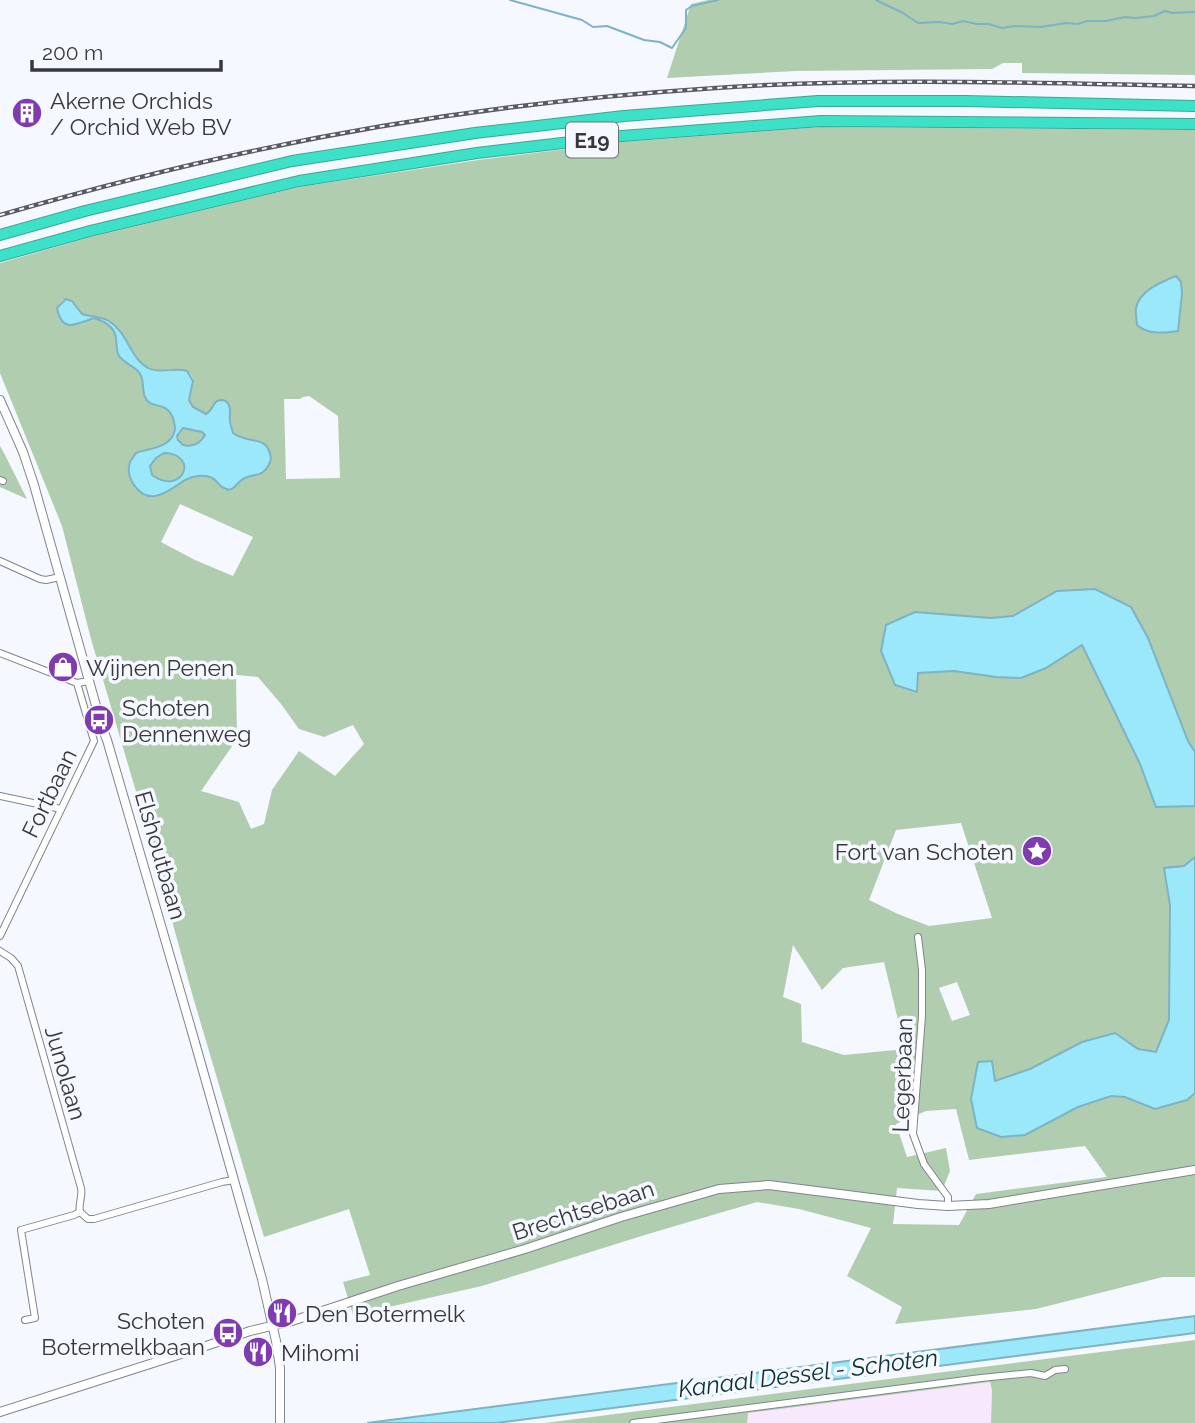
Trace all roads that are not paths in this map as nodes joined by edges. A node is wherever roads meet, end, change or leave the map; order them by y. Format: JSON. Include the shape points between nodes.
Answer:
{"nodes":[{"id":1,"x":1195,"y":106,"type":"edge"},
{"id":2,"x":1195,"y":124,"type":"edge"},
{"id":3,"x":0,"y":235,"type":"edge"},
{"id":4,"x":0,"y":256,"type":"edge"},
{"id":5,"x":0,"y":400,"type":"edge"},
{"id":6,"x":0,"y":561,"type":"edge"},
{"id":7,"x":60,"y":577,"type":"junction"},
{"id":8,"x":0,"y":653,"type":"edge"},
{"id":9,"x":89,"y":681,"type":"junction"},
{"id":10,"x":77,"y":683,"type":"junction"},
{"id":11,"x":0,"y":796,"type":"edge"},
{"id":12,"x":61,"y":809,"type":"junction"},
{"id":13,"x":0,"y":936,"type":"edge"},
{"id":14,"x":918,"y":937,"type":"dead end"},
{"id":15,"x":0,"y":951,"type":"edge"},
{"id":16,"x":1195,"y":1170,"type":"edge"},
{"id":17,"x":234,"y":1180,"type":"junction"},
{"id":18,"x":948,"y":1206,"type":"junction"},
{"id":19,"x":80,"y":1212,"type":"junction"},
{"id":20,"x":25,"y":1320,"type":"dead end"},
{"id":21,"x":273,"y":1326,"type":"junction"},
{"id":22,"x":1065,"y":1369,"type":"dead end"},
{"id":23,"x":0,"y":1412,"type":"edge"},
{"id":24,"x":280,"y":1423,"type":"edge"},
{"id":25,"x":633,"y":1423,"type":"edge"}],
"edges":[{"from":1,"to":3,"type":"highway","number":"E19","via":[[818,101],[624,116],[292,162]]},
{"from":2,"to":4,"type":"highway","number":"E19","via":[[821,121],[622,136],[299,181]]},
{"from":5,"to":7,"type":"main road","name":"Elshoutbaan","via":[[29,471]]},
{"from":6,"to":7,"type":"street","via":[[40,579]]},
{"from":7,"to":9,"type":"main road","name":"Elshoutbaan"},
{"from":8,"to":10,"type":"street"},
{"from":9,"to":10,"type":"street"},
{"from":9,"to":17,"type":"main road","name":"Elshoutbaan"},
{"from":10,"to":12,"type":"street","name":"Fortbaan","via":[[94,741]]},
{"from":11,"to":12,"type":"street"},
{"from":12,"to":13,"type":"street","name":"Fortbaan"},
{"from":14,"to":18,"type":"street","name":"Legerbaan","via":[[923,1003],[913,1134],[925,1164],[948,1197]]},
{"from":15,"to":19,"type":"street","name":"Junolaan","via":[[18,966],[81,1188]]},
{"from":16,"to":18,"type":"main road","name":"Brechtsebaan","via":[[989,1204]]},
{"from":17,"to":19,"type":"street","via":[[94,1219]]},
{"from":17,"to":21,"type":"main road","name":"Elshoutbaan"},
{"from":18,"to":21,"type":"main road","name":"Brechtsebaan","via":[[769,1185],[719,1189]]},
{"from":19,"to":20,"type":"street","via":[[22,1230],[35,1318]]},
{"from":21,"to":23,"type":"main road","name":"Brechtsebaan"},
{"from":21,"to":24,"type":"main road","name":"Elshoutbaan","via":[[280,1368]]},
{"from":22,"to":25,"type":"street","via":[[1045,1376],[990,1377]]}]}
